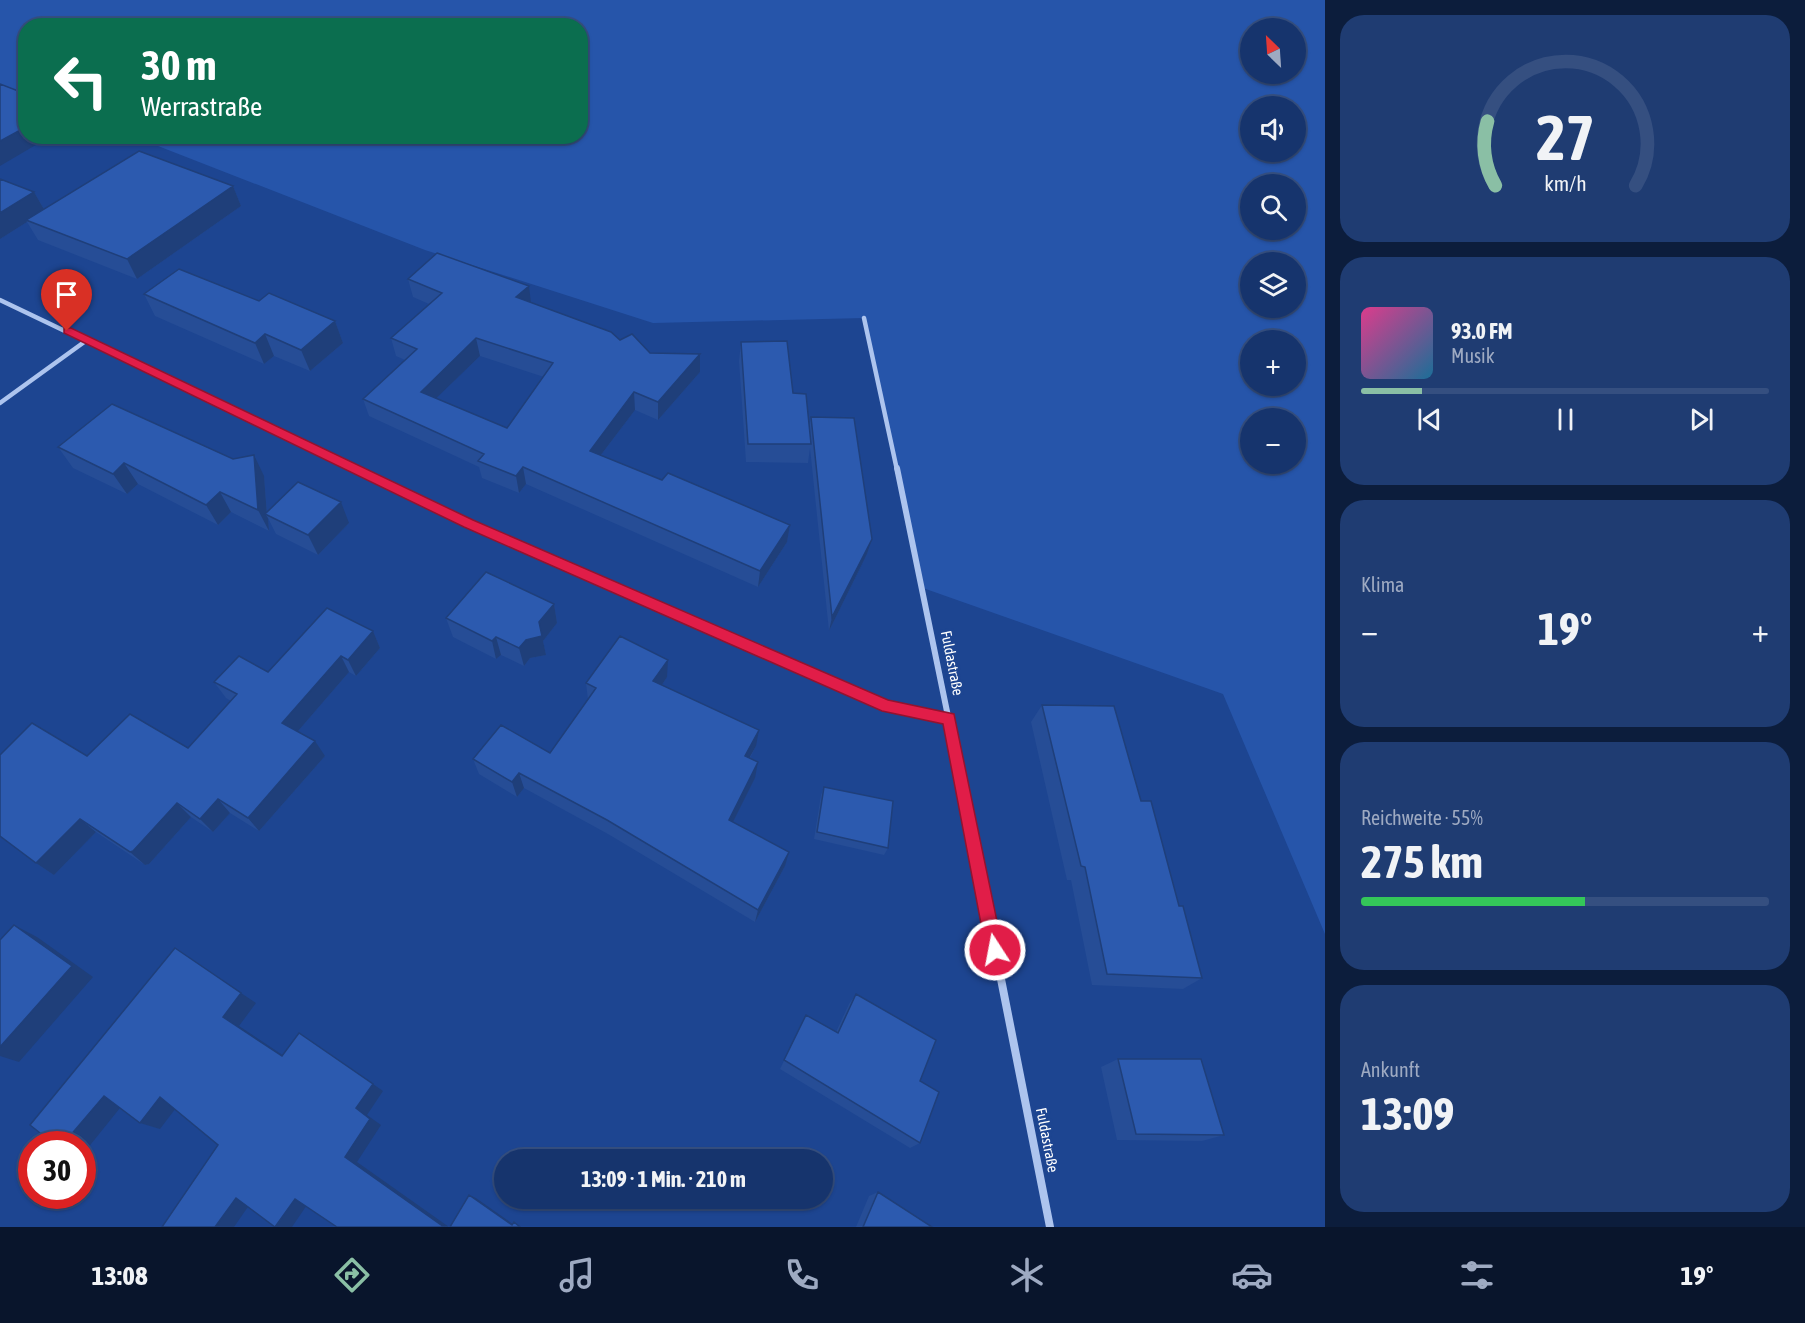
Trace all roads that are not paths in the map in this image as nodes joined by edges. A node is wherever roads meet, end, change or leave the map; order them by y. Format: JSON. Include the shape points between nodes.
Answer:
{"nodes":[{"id":1,"x":0,"y":300,"type":"edge"},
{"id":2,"x":864,"y":318,"type":"dead end"},
{"id":3,"x":87,"y":340,"type":"junction"},
{"id":4,"x":0,"y":403,"type":"edge"},
{"id":5,"x":949,"y":719,"type":"junction"},
{"id":6,"x":1050,"y":1227,"type":"edge"}],
"edges":[{"from":1,"to":3,"type":"street"},
{"from":2,"to":5,"type":"street","name":"Fuldastraße"},
{"from":3,"to":4,"type":"street"},
{"from":3,"to":5,"type":"street","via":[[469,524],[887,706]]},
{"from":5,"to":6,"type":"street","name":"Fuldastraße"}]}
